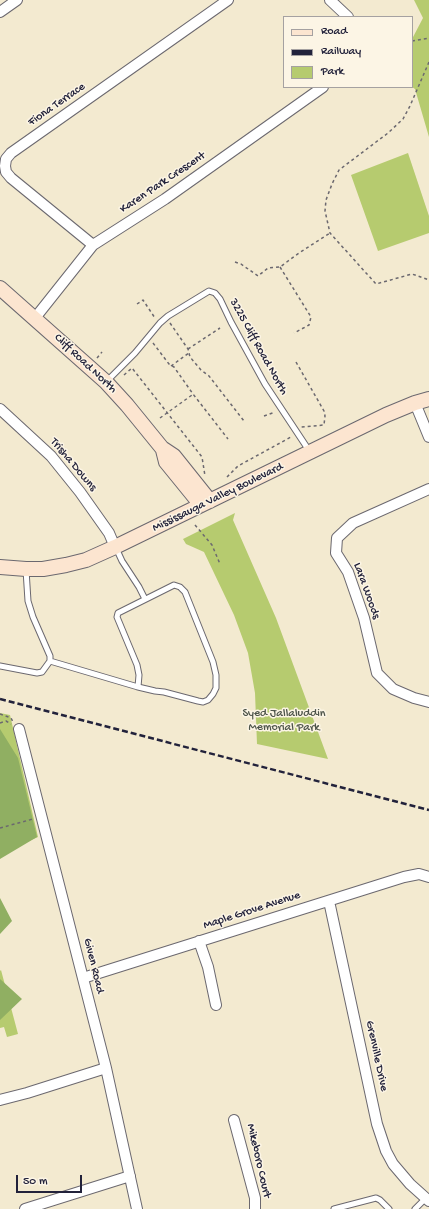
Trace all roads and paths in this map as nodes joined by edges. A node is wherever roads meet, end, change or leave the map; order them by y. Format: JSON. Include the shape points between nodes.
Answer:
{"nodes":[{"id":1,"x":17,"y":0,"type":"edge"},
{"id":2,"x":228,"y":0,"type":"edge"},
{"id":3,"x":330,"y":0,"type":"edge"},
{"id":4,"x":0,"y":12,"type":"edge"},
{"id":5,"x":347,"y":16,"type":"edge"},
{"id":6,"x":429,"y":38,"type":"edge"},
{"id":7,"x":413,"y":41,"type":"edge"},
{"id":8,"x":429,"y":62,"type":"edge"},
{"id":9,"x":322,"y":88,"type":"edge"},
{"id":10,"x":330,"y":233,"type":"junction"},
{"id":11,"x":93,"y":245,"type":"junction"},
{"id":12,"x":235,"y":262,"type":"dead end"},
{"id":13,"x":280,"y":268,"type":"junction"},
{"id":14,"x":429,"y":280,"type":"edge"},
{"id":15,"x":0,"y":288,"type":"edge"},
{"id":16,"x":137,"y":304,"type":"dead end"},
{"id":17,"x":35,"y":318,"type":"junction"},
{"id":18,"x":156,"y":319,"type":"dead end"},
{"id":19,"x":169,"y":323,"type":"dead end"},
{"id":20,"x":220,"y":328,"type":"dead end"},
{"id":21,"x":294,"y":333,"type":"dead end"},
{"id":22,"x":152,"y":341,"type":"dead end"},
{"id":23,"x":188,"y":349,"type":"junction"},
{"id":24,"x":189,"y":353,"type":"junction"},
{"id":25,"x":296,"y":362,"type":"dead end"},
{"id":26,"x":171,"y":366,"type":"junction"},
{"id":27,"x":124,"y":375,"type":"dead end"},
{"id":28,"x":106,"y":382,"type":"junction"},
{"id":29,"x":193,"y":394,"type":"junction"},
{"id":30,"x":429,"y":399,"type":"edge"},
{"id":31,"x":415,"y":403,"type":"junction"},
{"id":32,"x":0,"y":409,"type":"edge"},
{"id":33,"x":276,"y":412,"type":"dead end"},
{"id":34,"x":168,"y":413,"type":"junction"},
{"id":35,"x":264,"y":416,"type":"dead end"},
{"id":36,"x":160,"y":418,"type":"dead end"},
{"id":37,"x":244,"y":421,"type":"dead end"},
{"id":38,"x":324,"y":425,"type":"junction"},
{"id":39,"x":299,"y":427,"type":"dead end"},
{"id":40,"x":326,"y":428,"type":"dead end"},
{"id":41,"x":292,"y":436,"type":"dead end"},
{"id":42,"x":429,"y":437,"type":"edge"},
{"id":43,"x":228,"y":439,"type":"dead end"},
{"id":44,"x":310,"y":452,"type":"junction"},
{"id":45,"x":205,"y":476,"type":"dead end"},
{"id":46,"x":227,"y":477,"type":"dead end"},
{"id":47,"x":429,"y":489,"type":"edge"},
{"id":48,"x":206,"y":503,"type":"junction"},
{"id":49,"x":195,"y":525,"type":"dead end"},
{"id":50,"x":115,"y":548,"type":"junction"},
{"id":51,"x":220,"y":564,"type":"dead end"},
{"id":52,"x":0,"y":567,"type":"edge"},
{"id":53,"x":26,"y":569,"type":"junction"},
{"id":54,"x":146,"y":599,"type":"junction"},
{"id":55,"x":50,"y":661,"type":"junction"},
{"id":56,"x":0,"y":666,"type":"edge"},
{"id":57,"x":138,"y":687,"type":"junction"},
{"id":58,"x":429,"y":702,"type":"edge"},
{"id":59,"x":0,"y":714,"type":"edge"},
{"id":60,"x":19,"y":729,"type":"joint"},
{"id":61,"x":42,"y":816,"type":"junction"},
{"id":62,"x":0,"y":828,"type":"edge"},
{"id":63,"x":429,"y":877,"type":"edge"},
{"id":64,"x":329,"y":900,"type":"junction"},
{"id":65,"x":199,"y":942,"type":"junction"},
{"id":66,"x":83,"y":978,"type":"junction"},
{"id":67,"x":216,"y":1006,"type":"dead end"},
{"id":68,"x":106,"y":1068,"type":"junction"},
{"id":69,"x":0,"y":1100,"type":"edge"},
{"id":70,"x":234,"y":1120,"type":"dead end"},
{"id":71,"x":130,"y":1176,"type":"junction"},
{"id":72,"x":428,"y":1199,"type":"edge"},
{"id":73,"x":25,"y":1209,"type":"edge"},
{"id":74,"x":137,"y":1209,"type":"edge"},
{"id":75,"x":255,"y":1209,"type":"edge"},
{"id":76,"x":334,"y":1209,"type":"edge"},
{"id":77,"x":389,"y":1209,"type":"edge"},
{"id":78,"x":415,"y":1209,"type":"edge"}],
"edges":[{"from":1,"to":4,"type":"street"},
{"from":2,"to":11,"type":"street","name":"Fiona Terrace","via":[[6,159],[6,172],[11,178]]},
{"from":3,"to":5,"type":"street"},
{"from":6,"to":7,"type":"path"},
{"from":8,"to":10,"type":"path","via":[[402,119],[388,133],[339,170],[326,200],[325,211]]},
{"from":9,"to":11,"type":"street","name":"Karen Park Crescent","via":[[164,199]]},
{"from":10,"to":13,"type":"path"},
{"from":10,"to":14,"type":"path","via":[[376,284],[412,274]]},
{"from":11,"to":17,"type":"street","name":"Karen Park Crescent"},
{"from":12,"to":13,"type":"path","via":[[258,276],[268,268]]},
{"from":13,"to":21,"type":"path","via":[[311,317],[308,325]]},
{"from":15,"to":17,"type":"street","name":"Cliff Road North"},
{"from":16,"to":18,"type":"path","via":[[143,300]]},
{"from":17,"to":28,"type":"street","name":"Cliff Road North"},
{"from":19,"to":23,"type":"path"},
{"from":20,"to":23,"type":"path"},
{"from":22,"to":26,"type":"path"},
{"from":23,"to":24,"type":"path"},
{"from":24,"to":26,"type":"path"},
{"from":24,"to":37,"type":"path"},
{"from":25,"to":38,"type":"path","via":[[324,411]]},
{"from":26,"to":29,"type":"path"},
{"from":27,"to":34,"type":"path","via":[[132,368]]},
{"from":28,"to":44,"type":"lane","name":"3225 Cliff Road North","via":[[168,316],[209,291],[215,293],[265,384]]},
{"from":28,"to":48,"type":"street","name":"Cliff Road North","via":[[162,448],[174,456]]},
{"from":29,"to":34,"type":"path"},
{"from":29,"to":43,"type":"path"},
{"from":30,"to":31,"type":"street","name":"Mississauga Valley Boulevard"},
{"from":31,"to":42,"type":"street"},
{"from":31,"to":44,"type":"street","name":"Mississauga Valley Boulevard"},
{"from":32,"to":50,"type":"street","name":"Trisha Downs","via":[[52,456],[110,533]]},
{"from":33,"to":35,"type":"path"},
{"from":34,"to":36,"type":"path"},
{"from":34,"to":45,"type":"path","via":[[202,456]]},
{"from":38,"to":39,"type":"path"},
{"from":38,"to":40,"type":"path"},
{"from":41,"to":46,"type":"path","via":[[238,466]]},
{"from":44,"to":48,"type":"street","name":"Mississauga Valley Boulevard"},
{"from":47,"to":58,"type":"street","name":"Lara Woods","via":[[352,523],[337,538],[336,553],[348,572],[364,618],[377,673],[393,689]]},
{"from":48,"to":50,"type":"street","name":"Mississauga Valley Boulevard"},
{"from":49,"to":51,"type":"path","via":[[212,545]]},
{"from":50,"to":53,"type":"street","name":"Mississauga Valley Boulevard","via":[[66,566]]},
{"from":50,"to":54,"type":"lane"},
{"from":52,"to":53,"type":"street","name":"Mississauga Valley Boulevard"},
{"from":53,"to":55,"type":"lane","via":[[30,606]]},
{"from":54,"to":57,"type":"lane","via":[[118,613],[117,617],[137,665]]},
{"from":54,"to":57,"type":"lane","via":[[174,585],[185,592],[213,662],[216,688],[208,700],[203,702]]},
{"from":55,"to":56,"type":"lane","via":[[42,672],[37,673]]},
{"from":55,"to":57,"type":"lane"},
{"from":59,"to":60,"type":"path","via":[[11,718]]},
{"from":60,"to":61,"type":"street","name":"Given Road"},
{"from":61,"to":62,"type":"path"},
{"from":61,"to":66,"type":"street","name":"Given Road"},
{"from":63,"to":64,"type":"street","name":"Maple Grove Avenue","via":[[419,874],[404,876]]},
{"from":64,"to":65,"type":"street","name":"Maple Grove Avenue"},
{"from":64,"to":72,"type":"street","name":"Grenville Drive","via":[[377,1124],[393,1164],[410,1184]]},
{"from":65,"to":66,"type":"street","name":"Maple Grove Avenue"},
{"from":65,"to":67,"type":"street","via":[[208,967]]},
{"from":66,"to":68,"type":"street","name":"Given Road"},
{"from":68,"to":69,"type":"street"},
{"from":68,"to":71,"type":"street","name":"Given Road"},
{"from":70,"to":75,"type":"street","name":"Mikeboro Court","via":[[255,1198]]},
{"from":71,"to":73,"type":"street"},
{"from":71,"to":74,"type":"street","name":"Given Road"},
{"from":72,"to":78,"type":"lane"},
{"from":76,"to":77,"type":"lane","via":[[376,1198]]}]}
